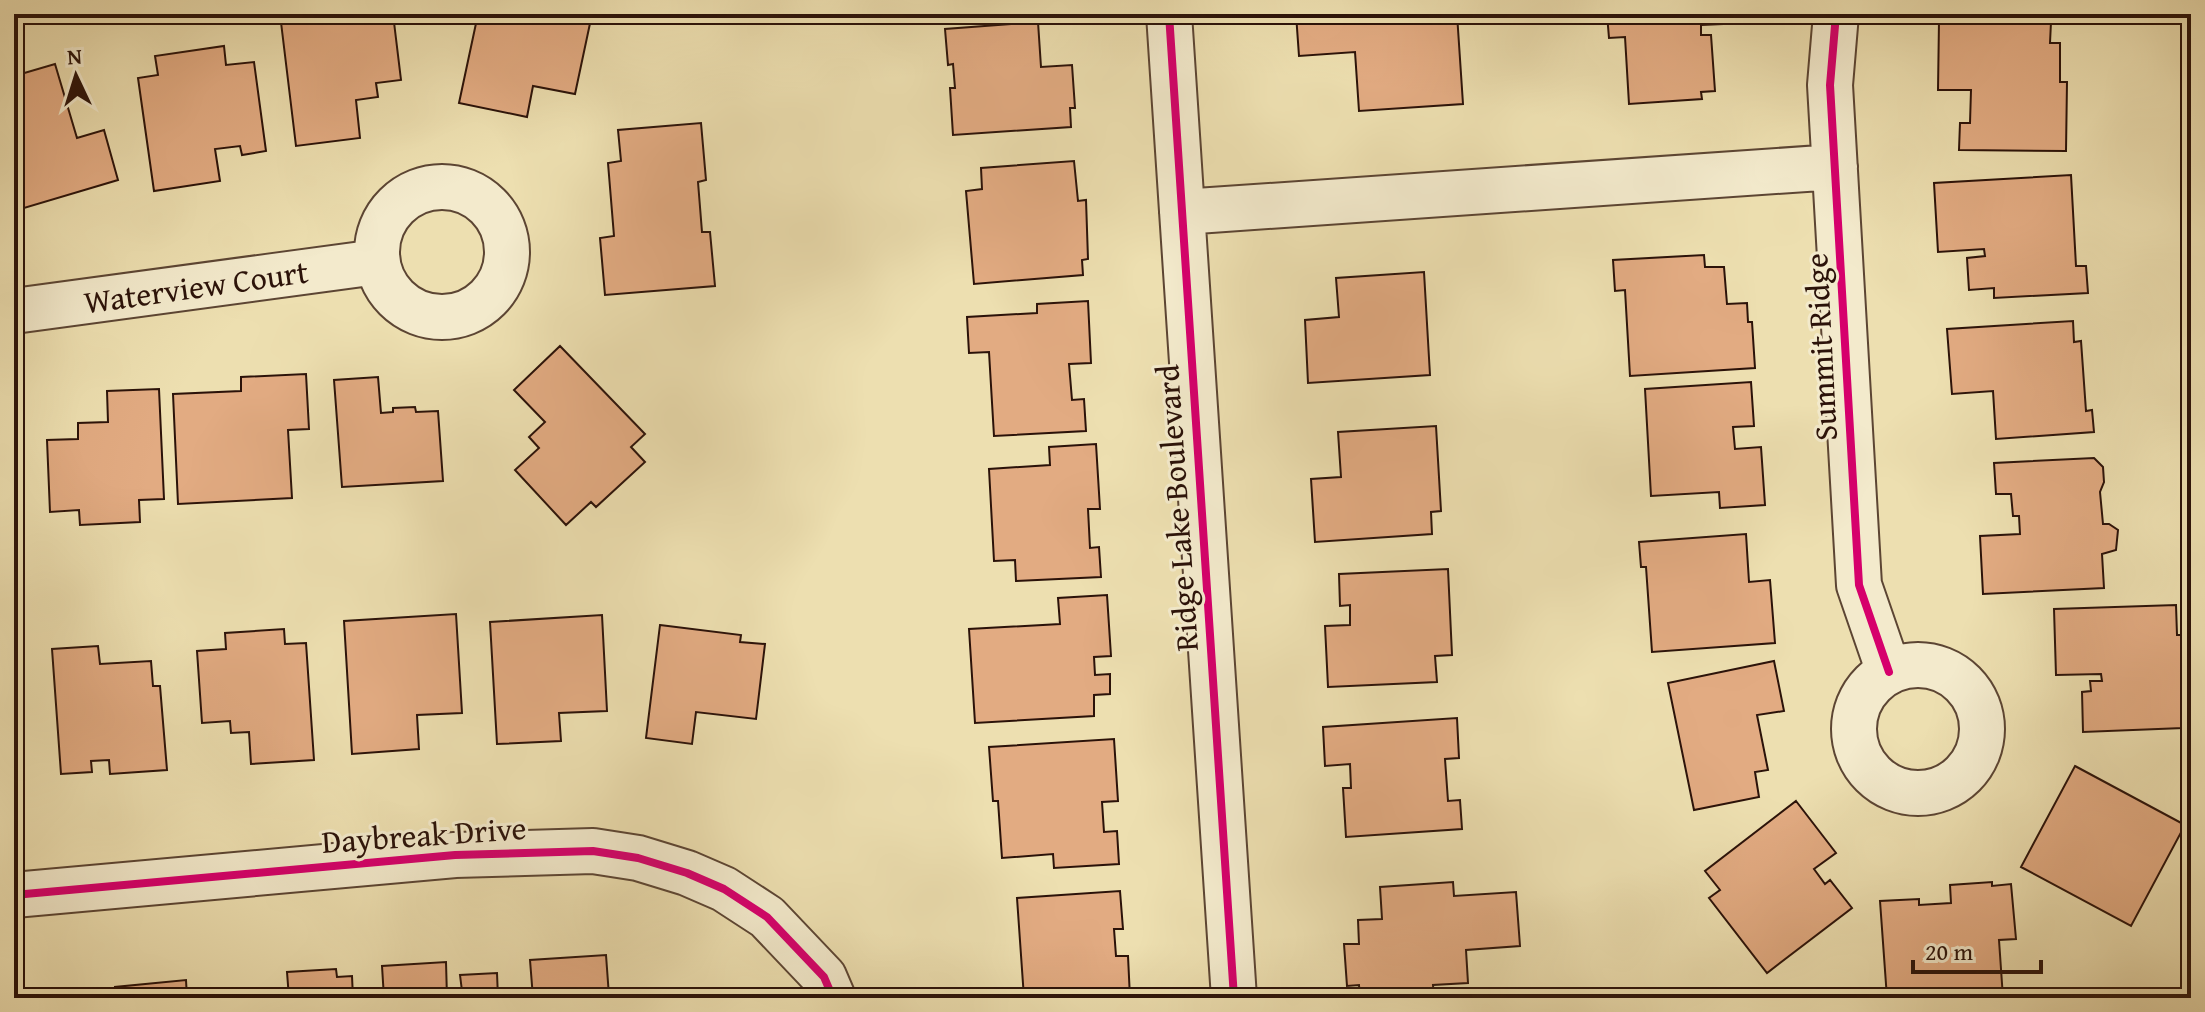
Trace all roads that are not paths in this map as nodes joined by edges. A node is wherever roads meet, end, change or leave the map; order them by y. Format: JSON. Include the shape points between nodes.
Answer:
{"nodes":[{"id":1,"x":1169,"y":14,"type":"edge"},
{"id":2,"x":1836,"y":14,"type":"edge"},
{"id":3,"x":1835,"y":167,"type":"junction"},
{"id":4,"x":1182,"y":212,"type":"junction"},
{"id":5,"x":377,"y":262,"type":"dead end"},
{"id":6,"x":14,"y":311,"type":"edge"},
{"id":7,"x":1889,"y":672,"type":"dead end"},
{"id":8,"x":14,"y":895,"type":"edge"},
{"id":9,"x":833,"y":998,"type":"edge"},
{"id":10,"x":1234,"y":998,"type":"edge"}],
"edges":[{"from":1,"to":4,"type":"street","name":"Ridge Lake Boulevard"},
{"from":2,"to":3,"type":"street","name":"Summit Ridge","via":[[1830,85]]},
{"from":3,"to":4,"type":"street"},
{"from":3,"to":7,"type":"street","name":"Summit Ridge","via":[[1859,585]]},
{"from":4,"to":10,"type":"street","name":"Ridge Lake Boulevard"},
{"from":5,"to":6,"type":"street","name":"Waterview Court"},
{"from":8,"to":9,"type":"street","name":"Daybreak Drive","via":[[455,855],[593,851],[638,858],[724,889],[767,917],[824,977]]}]}
